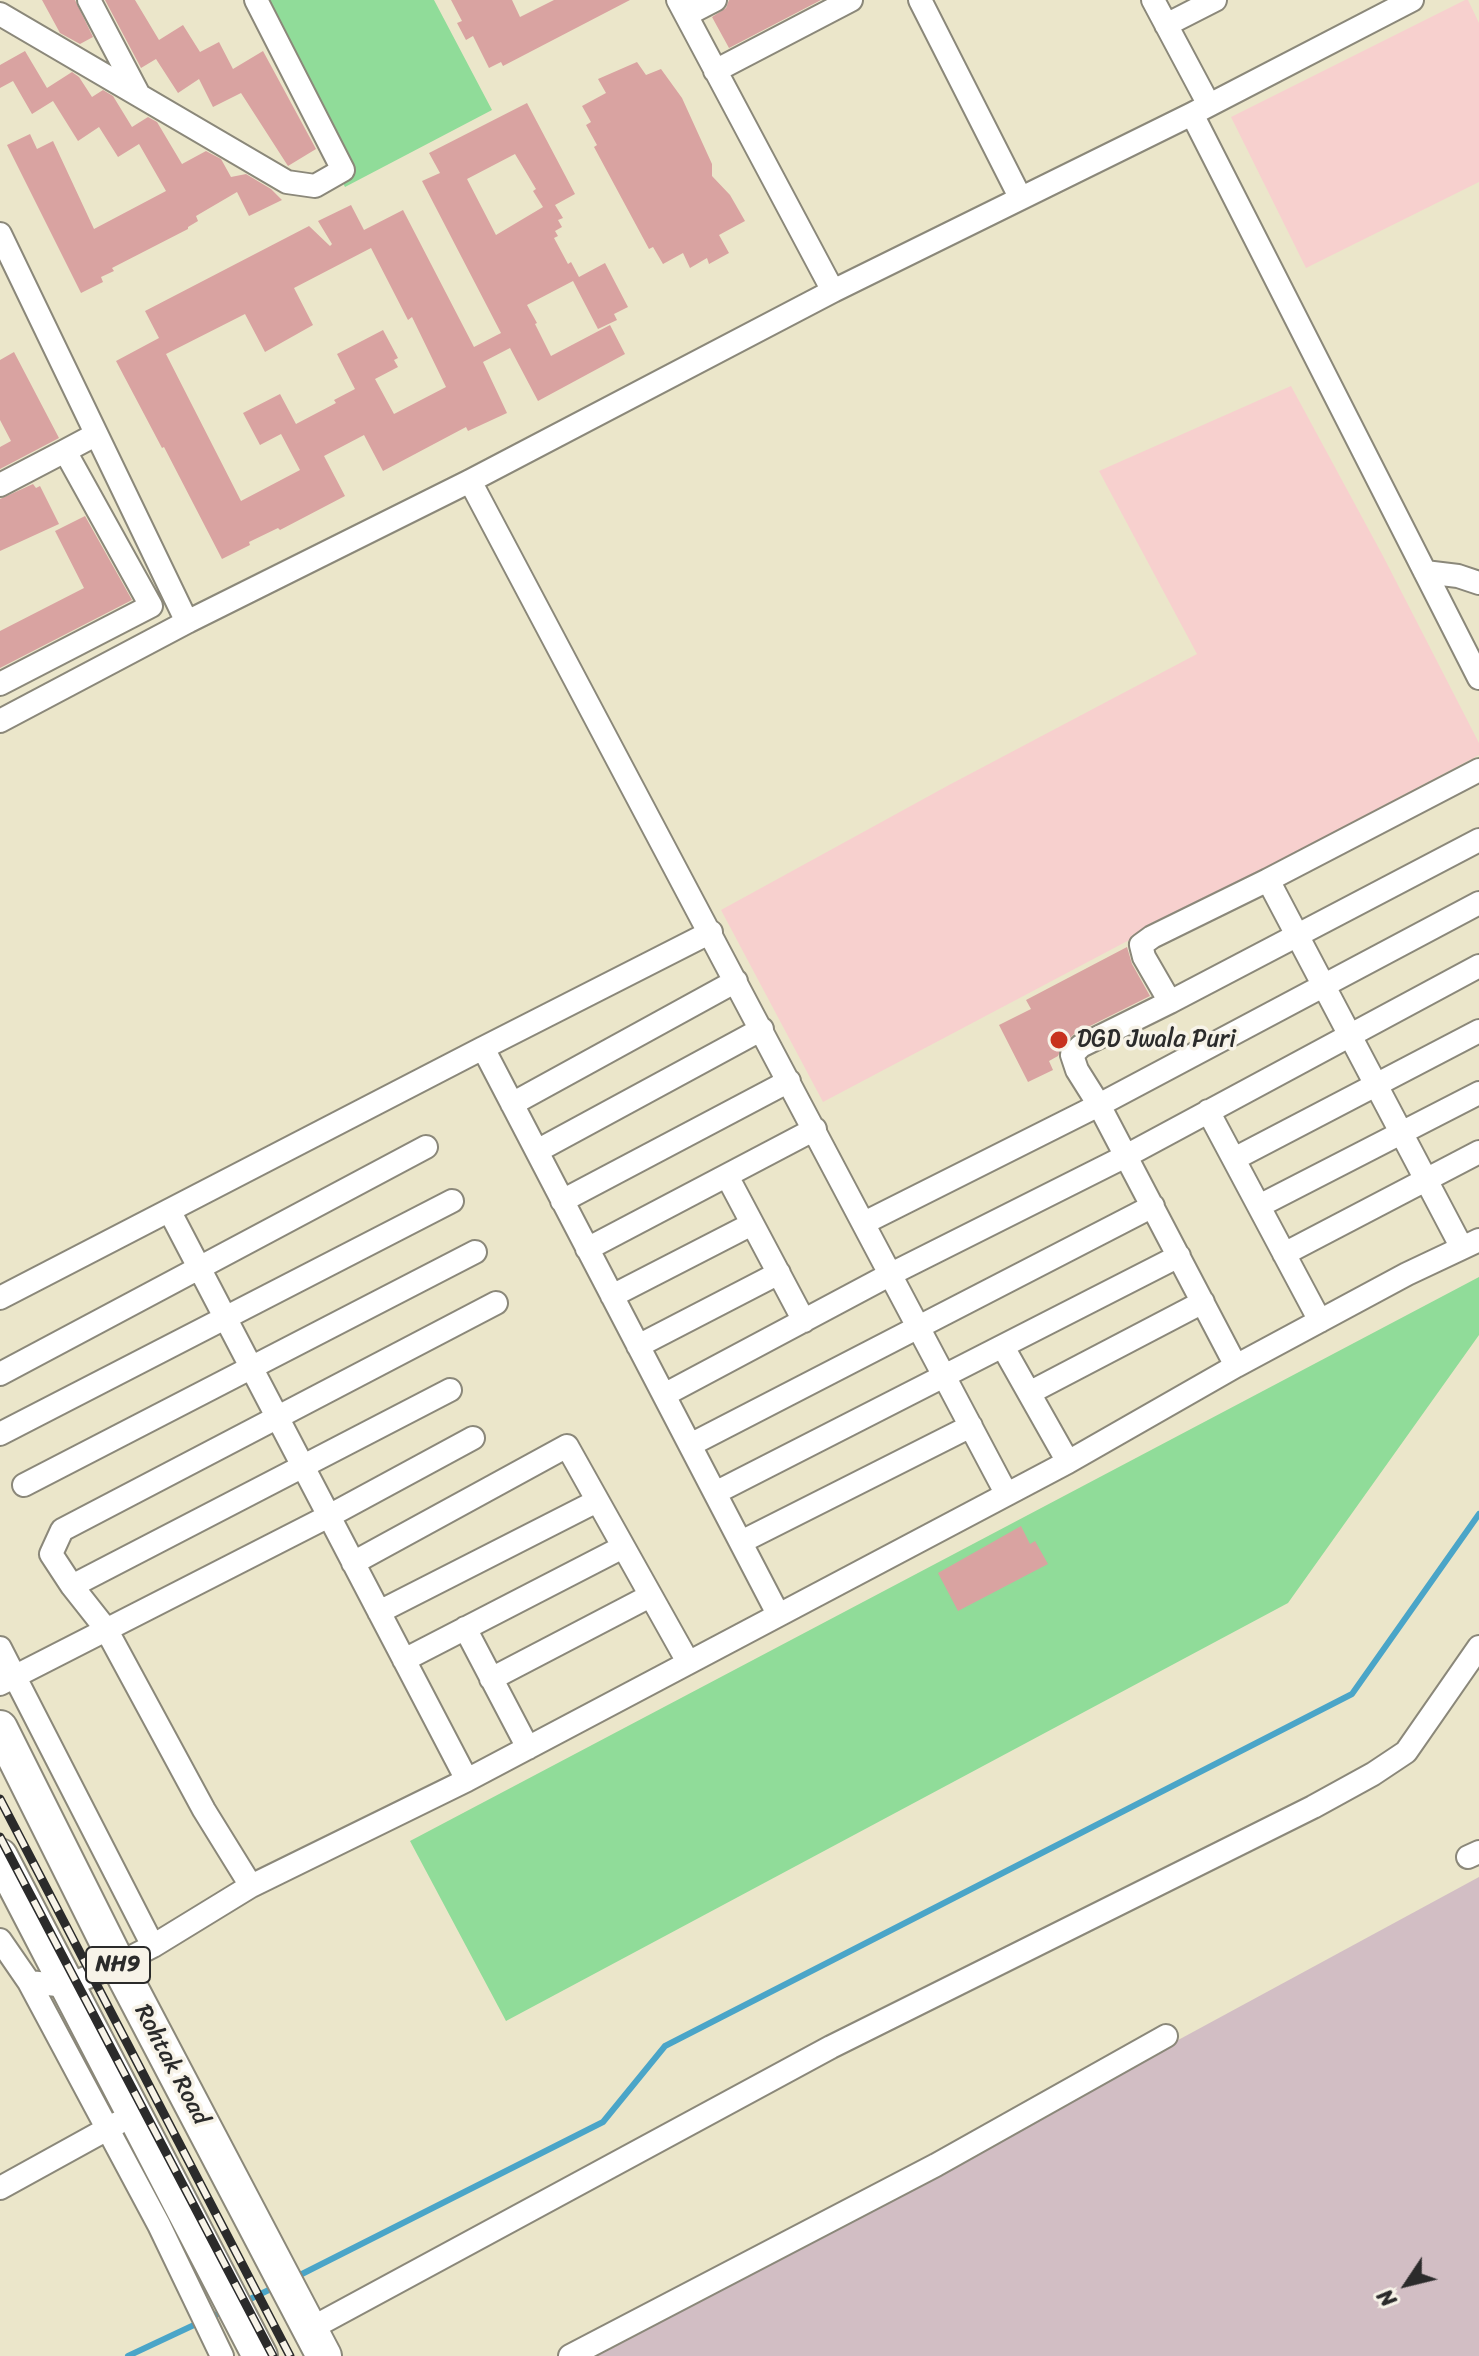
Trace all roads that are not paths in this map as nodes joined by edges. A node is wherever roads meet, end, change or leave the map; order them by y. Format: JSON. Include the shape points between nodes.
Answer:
{"nodes":[{"id":1,"x":89,"y":0,"type":"edge"},
{"id":2,"x":256,"y":0,"type":"edge"},
{"id":3,"x":715,"y":0,"type":"edge"},
{"id":4,"x":920,"y":0,"type":"edge"},
{"id":5,"x":1153,"y":0,"type":"edge"},
{"id":6,"x":1215,"y":0,"type":"edge"},
{"id":7,"x":1406,"y":1,"type":"edge"},
{"id":8,"x":843,"y":2,"type":"edge"},
{"id":9,"x":682,"y":8,"type":"edge"},
{"id":10,"x":0,"y":14,"type":"edge"},
{"id":11,"x":1166,"y":25,"type":"junction"},
{"id":12,"x":715,"y":71,"type":"junction"},
{"id":13,"x":139,"y":96,"type":"junction"},
{"id":14,"x":1200,"y":109,"type":"junction"},
{"id":15,"x":1020,"y":197,"type":"junction"},
{"id":16,"x":0,"y":234,"type":"edge"},
{"id":17,"x":833,"y":291,"type":"junction"},
{"id":18,"x":95,"y":435,"type":"junction"},
{"id":19,"x":65,"y":451,"type":"junction"},
{"id":20,"x":470,"y":481,"type":"junction"},
{"id":21,"x":0,"y":485,"type":"edge"},
{"id":22,"x":1425,"y":572,"type":"junction"},
{"id":23,"x":1479,"y":583,"type":"edge"},
{"id":24,"x":187,"y":622,"type":"junction"},
{"id":25,"x":1479,"y":678,"type":"edge"},
{"id":26,"x":0,"y":684,"type":"edge"},
{"id":27,"x":0,"y":721,"type":"edge"},
{"id":28,"x":1479,"y":770,"type":"edge"},
{"id":29,"x":1479,"y":840,"type":"edge"},
{"id":30,"x":1268,"y":880,"type":"junction"},
{"id":31,"x":1479,"y":903,"type":"edge"},
{"id":32,"x":711,"y":932,"type":"junction"},
{"id":33,"x":1298,"y":936,"type":"junction"},
{"id":34,"x":1479,"y":966,"type":"edge"},
{"id":35,"x":736,"y":981,"type":"junction"},
{"id":36,"x":1323,"y":984,"type":"junction"},
{"id":37,"x":1170,"y":1002,"type":"junction"},
{"id":38,"x":762,"y":1029,"type":"junction"},
{"id":39,"x":1479,"y":1031,"type":"edge"},
{"id":40,"x":1349,"y":1035,"type":"junction"},
{"id":41,"x":483,"y":1048,"type":"junction"},
{"id":42,"x":789,"y":1081,"type":"junction"},
{"id":43,"x":1375,"y":1085,"type":"junction"},
{"id":44,"x":1479,"y":1093,"type":"edge"},
{"id":45,"x":512,"y":1104,"type":"junction"},
{"id":46,"x":1099,"y":1105,"type":"junction"},
{"id":47,"x":1208,"y":1111,"type":"junction"},
{"id":48,"x":815,"y":1129,"type":"junction"},
{"id":49,"x":1401,"y":1135,"type":"junction"},
{"id":50,"x":426,"y":1147,"type":"dead end"},
{"id":51,"x":537,"y":1151,"type":"junction"},
{"id":52,"x":1479,"y":1152,"type":"edge"},
{"id":53,"x":1126,"y":1156,"type":"junction"},
{"id":54,"x":1234,"y":1159,"type":"junction"},
{"id":55,"x":727,"y":1176,"type":"junction"},
{"id":56,"x":1425,"y":1181,"type":"junction"},
{"id":57,"x":452,"y":1201,"type":"dead end"},
{"id":58,"x":562,"y":1201,"type":"junction"},
{"id":59,"x":1153,"y":1206,"type":"junction"},
{"id":60,"x":1259,"y":1206,"type":"junction"},
{"id":61,"x":170,"y":1212,"type":"junction"},
{"id":62,"x":864,"y":1223,"type":"junction"},
{"id":63,"x":752,"y":1224,"type":"junction"},
{"id":64,"x":1470,"y":1244,"type":"edge"},
{"id":65,"x":587,"y":1249,"type":"junction"},
{"id":66,"x":475,"y":1252,"type":"dead end"},
{"id":67,"x":1284,"y":1254,"type":"junction"},
{"id":68,"x":1179,"y":1256,"type":"junction"},
{"id":69,"x":199,"y":1268,"type":"junction"},
{"id":70,"x":779,"y":1273,"type":"junction"},
{"id":71,"x":891,"y":1274,"type":"junction"},
{"id":72,"x":612,"y":1296,"type":"junction"},
{"id":73,"x":0,"y":1298,"type":"edge"},
{"id":74,"x":1203,"y":1302,"type":"junction"},
{"id":75,"x":496,"y":1303,"type":"dead end"},
{"id":76,"x":225,"y":1317,"type":"junction"},
{"id":77,"x":804,"y":1321,"type":"junction"},
{"id":78,"x":1320,"y":1321,"type":"junction"},
{"id":79,"x":919,"y":1327,"type":"junction"},
{"id":80,"x":638,"y":1346,"type":"junction"},
{"id":81,"x":1003,"y":1347,"type":"junction"},
{"id":82,"x":1236,"y":1366,"type":"junction"},
{"id":83,"x":251,"y":1367,"type":"junction"},
{"id":84,"x":0,"y":1374,"type":"edge"},
{"id":85,"x":945,"y":1377,"type":"junction"},
{"id":86,"x":450,"y":1390,"type":"dead end"},
{"id":87,"x":1029,"y":1393,"type":"junction"},
{"id":88,"x":664,"y":1395,"type":"junction"},
{"id":89,"x":277,"y":1416,"type":"junction"},
{"id":90,"x":971,"y":1426,"type":"junction"},
{"id":91,"x":0,"y":1434,"type":"edge"},
{"id":92,"x":473,"y":1438,"type":"dead end"},
{"id":93,"x":690,"y":1445,"type":"junction"},
{"id":94,"x":1068,"y":1462,"type":"junction"},
{"id":95,"x":302,"y":1466,"type":"junction"},
{"id":96,"x":24,"y":1485,"type":"dead end"},
{"id":97,"x":715,"y":1493,"type":"junction"},
{"id":98,"x":1006,"y":1493,"type":"junction"},
{"id":99,"x":597,"y":1501,"type":"junction"},
{"id":100,"x":329,"y":1516,"type":"junction"},
{"id":101,"x":741,"y":1542,"type":"junction"},
{"id":102,"x":623,"y":1547,"type":"junction"},
{"id":103,"x":353,"y":1563,"type":"junction"},
{"id":104,"x":72,"y":1586,"type":"junction"},
{"id":105,"x":650,"y":1596,"type":"junction"},
{"id":106,"x":379,"y":1612,"type":"junction"},
{"id":107,"x":778,"y":1614,"type":"junction"},
{"id":108,"x":465,"y":1628,"type":"junction"},
{"id":109,"x":106,"y":1629,"type":"junction"},
{"id":110,"x":1479,"y":1647,"type":"edge"},
{"id":111,"x":0,"y":1648,"type":"edge"},
{"id":112,"x":404,"y":1660,"type":"junction"},
{"id":113,"x":688,"y":1662,"type":"junction"},
{"id":114,"x":491,"y":1679,"type":"junction"},
{"id":115,"x":7,"y":1680,"type":"edge"},
{"id":116,"x":1468,"y":1684,"type":"edge"},
{"id":117,"x":0,"y":1728,"type":"edge"},
{"id":118,"x":528,"y":1748,"type":"junction"},
{"id":119,"x":467,"y":1780,"type":"junction"},
{"id":120,"x":0,"y":1856,"type":"edge"},
{"id":121,"x":251,"y":1886,"type":"junction"},
{"id":122,"x":0,"y":1940,"type":"edge"},
{"id":123,"x":153,"y":1946,"type":"junction"},
{"id":124,"x":118,"y":1964,"type":"junction"},
{"id":125,"x":29,"y":1982,"type":"junction"},
{"id":126,"x":67,"y":1986,"type":"junction"},
{"id":127,"x":1166,"y":2036,"type":"dead end"},
{"id":128,"x":121,"y":2121,"type":"junction"},
{"id":129,"x":0,"y":2188,"type":"edge"},
{"id":130,"x":312,"y":2332,"type":"edge"},
{"id":131,"x":602,"y":2347,"type":"edge"},
{"id":132,"x":256,"y":2348,"type":"edge"},
{"id":133,"x":220,"y":2352,"type":"edge"},
{"id":134,"x":570,"y":2356,"type":"edge"}],
"edges":[{"from":1,"to":13,"type":"street"},
{"from":2,"to":13,"type":"street","via":[[343,170],[315,186],[287,182]]},
{"from":3,"to":9,"type":"street"},
{"from":4,"to":15,"type":"street"},
{"from":5,"to":11,"type":"street"},
{"from":6,"to":11,"type":"street"},
{"from":7,"to":14,"type":"street"},
{"from":8,"to":12,"type":"street"},
{"from":9,"to":12,"type":"street"},
{"from":10,"to":13,"type":"street"},
{"from":11,"to":14,"type":"street"},
{"from":12,"to":17,"type":"street"},
{"from":14,"to":15,"type":"street"},
{"from":14,"to":22,"type":"street"},
{"from":15,"to":17,"type":"street"},
{"from":16,"to":18,"type":"street"},
{"from":17,"to":20,"type":"street"},
{"from":18,"to":19,"type":"street"},
{"from":18,"to":24,"type":"street"},
{"from":19,"to":21,"type":"street"},
{"from":19,"to":26,"type":"street","via":[[151,606]]},
{"from":20,"to":24,"type":"street"},
{"from":20,"to":32,"type":"street"},
{"from":22,"to":23,"type":"street"},
{"from":22,"to":25,"type":"street"},
{"from":24,"to":27,"type":"street"},
{"from":28,"to":30,"type":"street"},
{"from":29,"to":33,"type":"street"},
{"from":30,"to":33,"type":"street"},
{"from":30,"to":37,"type":"street","via":[[1141,945]]},
{"from":31,"to":36,"type":"street"},
{"from":32,"to":35,"type":"street"},
{"from":32,"to":41,"type":"street"},
{"from":33,"to":36,"type":"street"},
{"from":33,"to":37,"type":"street"},
{"from":34,"to":40,"type":"street"},
{"from":35,"to":38,"type":"street"},
{"from":35,"to":45,"type":"street"},
{"from":36,"to":40,"type":"street"},
{"from":36,"to":46,"type":"street"},
{"from":37,"to":46,"type":"street","via":[[1072,1055]]},
{"from":38,"to":42,"type":"street"},
{"from":38,"to":51,"type":"street"},
{"from":39,"to":43,"type":"street"},
{"from":40,"to":43,"type":"street"},
{"from":40,"to":47,"type":"street"},
{"from":41,"to":45,"type":"street"},
{"from":41,"to":61,"type":"street"},
{"from":42,"to":48,"type":"street"},
{"from":42,"to":58,"type":"street"},
{"from":43,"to":49,"type":"street"},
{"from":43,"to":54,"type":"street"},
{"from":44,"to":49,"type":"street"},
{"from":45,"to":51,"type":"street"},
{"from":46,"to":53,"type":"street"},
{"from":46,"to":62,"type":"street"},
{"from":47,"to":53,"type":"street"},
{"from":47,"to":54,"type":"street"},
{"from":48,"to":55,"type":"street"},
{"from":48,"to":62,"type":"street"},
{"from":49,"to":56,"type":"street"},
{"from":49,"to":60,"type":"street"},
{"from":50,"to":69,"type":"street"},
{"from":51,"to":58,"type":"street"},
{"from":52,"to":56,"type":"street"},
{"from":53,"to":59,"type":"street"},
{"from":53,"to":71,"type":"street"},
{"from":54,"to":60,"type":"street"},
{"from":55,"to":63,"type":"street"},
{"from":55,"to":65,"type":"street"},
{"from":56,"to":64,"type":"street"},
{"from":56,"to":67,"type":"street"},
{"from":57,"to":76,"type":"street"},
{"from":58,"to":65,"type":"street"},
{"from":59,"to":68,"type":"street"},
{"from":59,"to":79,"type":"street"},
{"from":60,"to":67,"type":"street"},
{"from":61,"to":69,"type":"street"},
{"from":61,"to":73,"type":"street"},
{"from":62,"to":71,"type":"street"},
{"from":63,"to":70,"type":"street"},
{"from":63,"to":72,"type":"street"},
{"from":64,"to":78,"type":"street"},
{"from":65,"to":72,"type":"street"},
{"from":66,"to":83,"type":"street"},
{"from":67,"to":78,"type":"street"},
{"from":68,"to":74,"type":"street"},
{"from":68,"to":81,"type":"street"},
{"from":69,"to":76,"type":"street"},
{"from":69,"to":84,"type":"street"},
{"from":70,"to":77,"type":"street"},
{"from":70,"to":80,"type":"street"},
{"from":71,"to":77,"type":"street"},
{"from":71,"to":79,"type":"street"},
{"from":72,"to":80,"type":"street"},
{"from":74,"to":82,"type":"street"},
{"from":74,"to":87,"type":"street"},
{"from":75,"to":89,"type":"street"},
{"from":76,"to":83,"type":"street"},
{"from":76,"to":91,"type":"street"},
{"from":77,"to":88,"type":"street"},
{"from":78,"to":82,"type":"street"},
{"from":79,"to":85,"type":"street"},
{"from":79,"to":93,"type":"street"},
{"from":80,"to":88,"type":"street"},
{"from":81,"to":85,"type":"street"},
{"from":81,"to":87,"type":"street"},
{"from":82,"to":94,"type":"street"},
{"from":83,"to":89,"type":"street"},
{"from":83,"to":96,"type":"street"},
{"from":85,"to":90,"type":"street"},
{"from":85,"to":97,"type":"street"},
{"from":86,"to":95,"type":"street"},
{"from":87,"to":94,"type":"street"},
{"from":88,"to":93,"type":"street"},
{"from":89,"to":95,"type":"street"},
{"from":89,"to":104,"type":"street","via":[[62,1530],[51,1554]]},
{"from":90,"to":98,"type":"street"},
{"from":90,"to":101,"type":"street"},
{"from":92,"to":100,"type":"street"},
{"from":93,"to":97,"type":"street"},
{"from":94,"to":98,"type":"street"},
{"from":95,"to":100,"type":"street"},
{"from":95,"to":104,"type":"street"},
{"from":97,"to":101,"type":"street"},
{"from":98,"to":107,"type":"street"},
{"from":99,"to":102,"type":"street"},
{"from":99,"to":103,"type":"street","via":[[567,1446]]},
{"from":99,"to":106,"type":"street"},
{"from":100,"to":103,"type":"street"},
{"from":100,"to":109,"type":"street"},
{"from":101,"to":107,"type":"street"},
{"from":102,"to":105,"type":"street"},
{"from":102,"to":108,"type":"street"},
{"from":103,"to":106,"type":"street"},
{"from":104,"to":109,"type":"street"},
{"from":105,"to":113,"type":"street"},
{"from":105,"to":114,"type":"street"},
{"from":106,"to":112,"type":"street"},
{"from":107,"to":113,"type":"street"},
{"from":108,"to":112,"type":"street"},
{"from":108,"to":114,"type":"street"},
{"from":109,"to":115,"type":"street"},
{"from":109,"to":121,"type":"street"},
{"from":110,"to":116,"type":"street"},
{"from":111,"to":115,"type":"street"},
{"from":112,"to":119,"type":"street"},
{"from":113,"to":118,"type":"street"},
{"from":114,"to":118,"type":"street"},
{"from":115,"to":123,"type":"street"},
{"from":116,"to":130,"type":"street","via":[[1406,1752],[1373,1774],[831,2047]]},
{"from":117,"to":124,"type":"highway","name":"Rohtak Road","number":"NH9"},
{"from":118,"to":119,"type":"street"},
{"from":119,"to":121,"type":"street"},
{"from":120,"to":126,"type":"highway","number":"NH9"},
{"from":121,"to":123,"type":"street"},
{"from":122,"to":125,"type":"street"},
{"from":123,"to":124,"type":"street"},
{"from":124,"to":126,"type":"street"},
{"from":124,"to":130,"type":"highway","name":"Rohtak Road","number":"NH9"},
{"from":125,"to":126,"type":"street"},
{"from":125,"to":128,"type":"street"},
{"from":126,"to":128,"type":"highway","number":"NH9"},
{"from":127,"to":131,"type":"street"},
{"from":128,"to":129,"type":"street"},
{"from":128,"to":132,"type":"highway","number":"NH9","via":[[175,2193]]},
{"from":128,"to":133,"type":"street","via":[[159,2225]]},
{"from":131,"to":134,"type":"street"}]}
